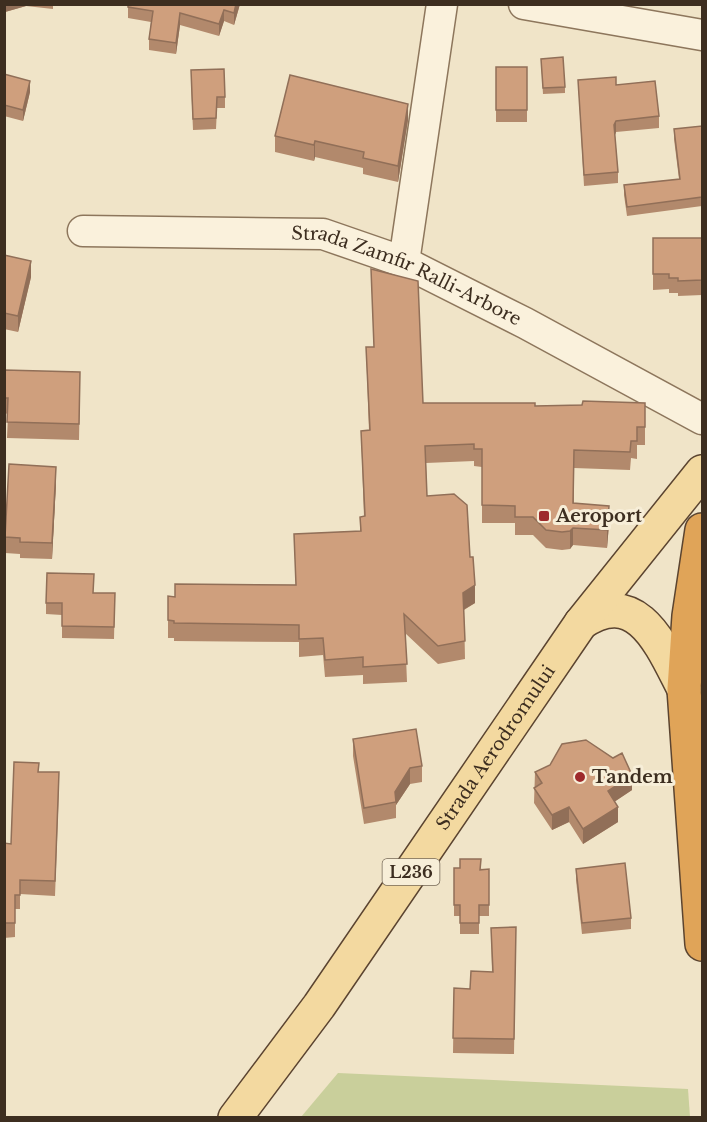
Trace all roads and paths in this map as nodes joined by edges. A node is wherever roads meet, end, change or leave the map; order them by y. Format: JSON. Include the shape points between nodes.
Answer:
{"nodes":[{"id":1,"x":442,"y":4,"type":"edge"},
{"id":2,"x":524,"y":4,"type":"edge"},
{"id":3,"x":702,"y":35,"type":"edge"},
{"id":4,"x":82,"y":231,"type":"dead end"},
{"id":5,"x":404,"y":262,"type":"junction"},
{"id":6,"x":702,"y":419,"type":"edge"},
{"id":7,"x":702,"y":472,"type":"edge"},
{"id":8,"x":702,"y":530,"type":"edge"},
{"id":9,"x":698,"y":576,"type":"edge"},
{"id":10,"x":581,"y":623,"type":"junction"},
{"id":11,"x":693,"y":692,"type":"edge"},
{"id":12,"x":702,"y":944,"type":"edge"},
{"id":13,"x":235,"y":1118,"type":"edge"}],
"edges":[{"from":1,"to":5,"type":"street"},
{"from":2,"to":3,"type":"street"},
{"from":4,"to":5,"type":"street","name":"Strada Zamfir Ralli-Arbore","via":[[323,234]]},
{"from":5,"to":6,"type":"street","name":"Strada Zamfir Ralli-Arbore"},
{"from":7,"to":10,"type":"main road","name":"Strada Aerodromului","number":"L236"},
{"from":8,"to":9,"type":"highway"},
{"from":9,"to":11,"type":"highway"},
{"from":10,"to":11,"type":"main road","via":[[604,611],[634,615],[653,634]]},
{"from":10,"to":13,"type":"main road","name":"Strada Aerodromului","number":"L236","via":[[319,1006]]},
{"from":11,"to":12,"type":"highway"}]}
